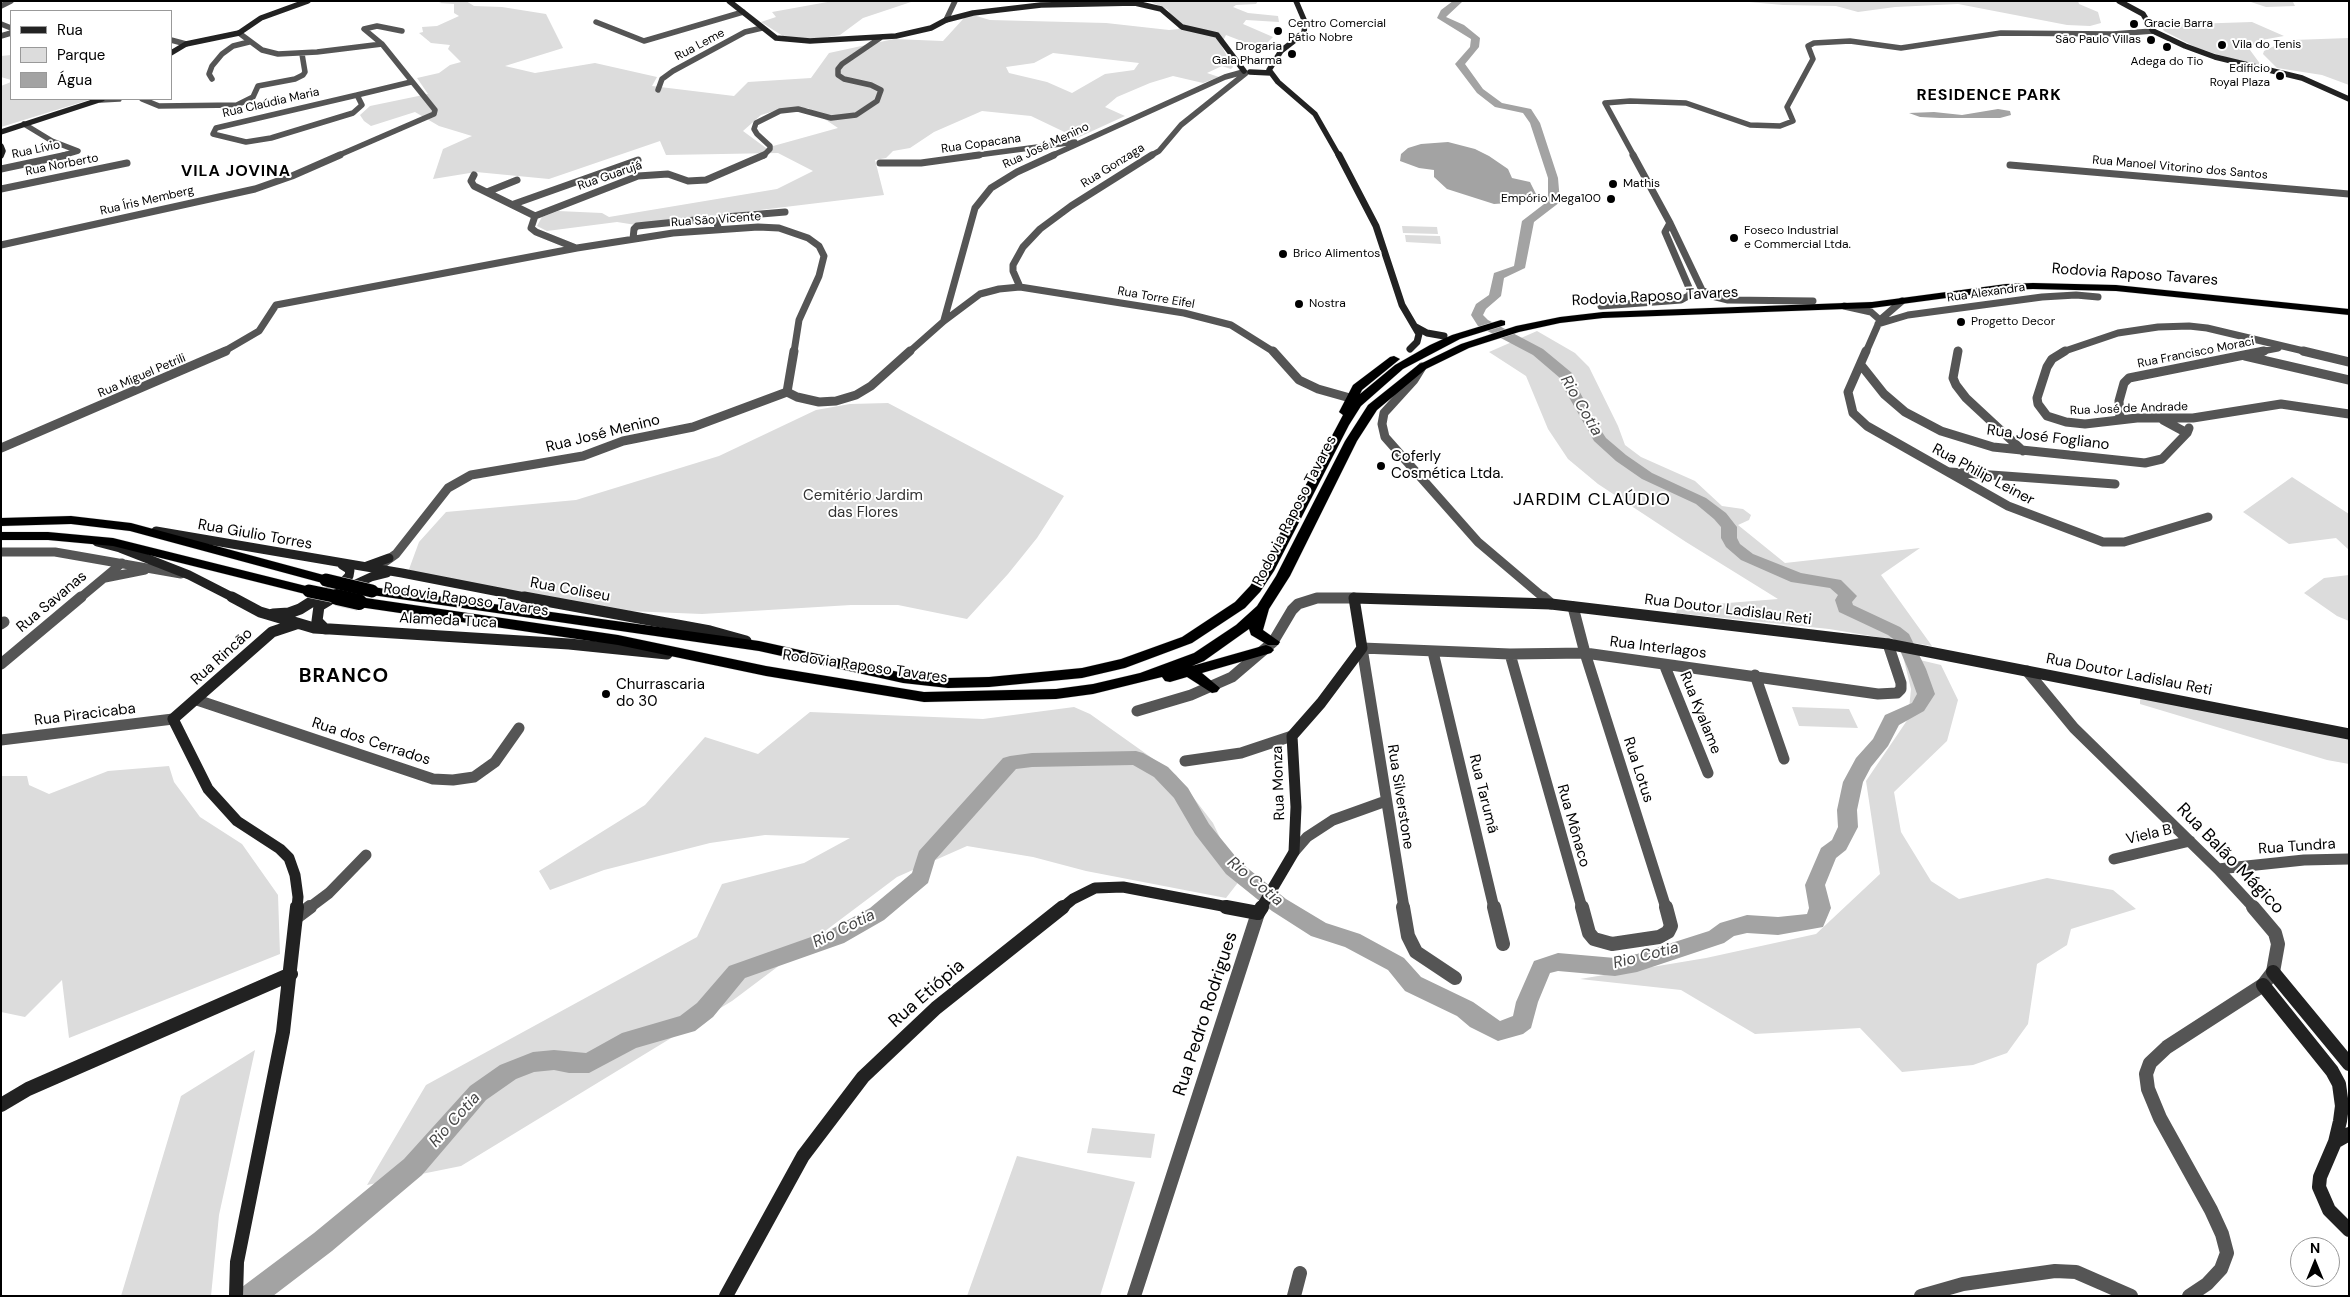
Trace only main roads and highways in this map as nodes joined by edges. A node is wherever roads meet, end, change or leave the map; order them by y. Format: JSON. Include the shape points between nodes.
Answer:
{"nodes":[{"id":1,"x":2349,"y":305,"type":"edge"},
{"id":2,"x":2349,"y":312,"type":"edge"},
{"id":3,"x":1480,"y":333,"type":"junction"},
{"id":4,"x":1343,"y":425,"type":"junction"},
{"id":5,"x":1,"y":522,"type":"edge"},
{"id":6,"x":1,"y":536,"type":"edge"},
{"id":7,"x":1262,"y":609,"type":"junction"},
{"id":8,"x":591,"y":610,"type":"road end"},
{"id":9,"x":630,"y":626,"type":"junction"},
{"id":10,"x":1190,"y":672,"type":"junction"},
{"id":11,"x":1212,"y":688,"type":"road end"},
{"id":12,"x":1092,"y":689,"type":"junction"}],
"edges":[{"from":1,"to":3,"type":"highway","name":"Rodovia Raposo Tavares","via":[[2120,282],[2030,278],[1813,301],[1600,306],[1502,323]]},
{"from":2,"to":3,"type":"highway","name":"Rodovia Raposo Tavares","via":[[2060,285],[2006,287],[1843,306],[1612,314]]},
{"from":3,"to":4,"type":"highway","name":"Rodovia Raposo Tavares","via":[[1434,347],[1399,367],[1357,404]]},
{"from":3,"to":4,"type":"highway","via":[[1444,336],[1410,348],[1367,378],[1350,398]]},
{"from":3,"to":7,"type":"highway","name":"Rodovia Raposo Tavares","via":[[1465,346],[1422,368],[1372,408],[1328,484],[1283,576]]},
{"from":4,"to":9,"type":"highway","name":"Rodovia Raposo Tavares","via":[[1255,589],[1240,605],[1187,640],[1125,663],[1082,673],[948,683],[903,678],[759,646]]},
{"from":5,"to":9,"type":"highway","name":"Rodovia Raposo Tavares","bridge":true,"via":[[71,520],[131,527],[372,591]]},
{"from":6,"to":12,"type":"highway","name":"Rodovia Raposo Tavares","bridge":true,"via":[[82,538],[138,547],[359,602],[601,637],[924,697],[1056,694]]},
{"from":7,"to":10,"type":"highway","via":[[1256,632],[1269,646]]},
{"from":7,"to":12,"type":"highway","name":"Rodovia Raposo Tavares","via":[[1222,643],[1199,657],[1143,678]]},
{"from":8,"to":9,"type":"highway"},
{"from":10,"to":11,"type":"highway"},
{"from":10,"to":12,"type":"highway"}]}
